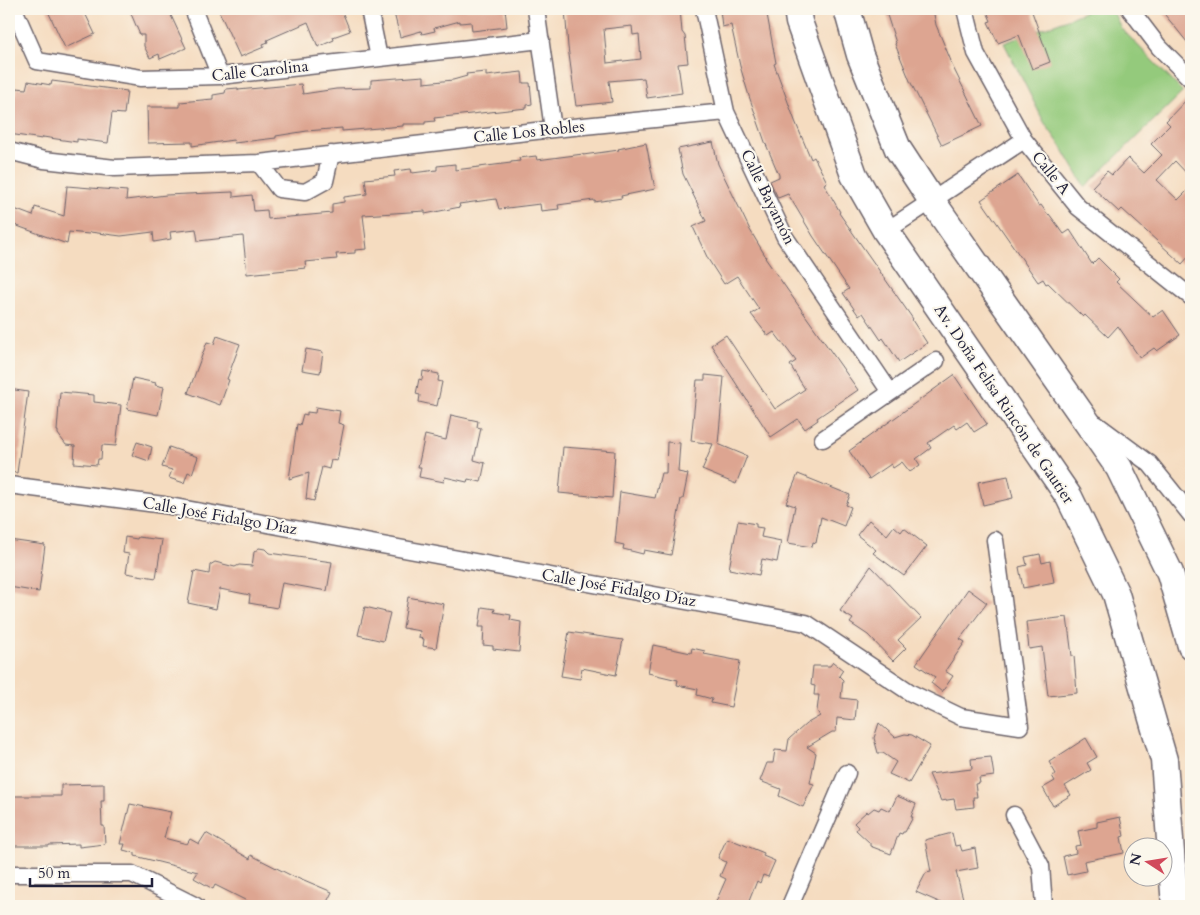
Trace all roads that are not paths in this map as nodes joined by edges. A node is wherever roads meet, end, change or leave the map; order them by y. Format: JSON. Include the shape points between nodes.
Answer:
{"nodes":[{"id":1,"x":14,"y":9,"type":"edge"},
{"id":2,"x":193,"y":9,"type":"edge"},
{"id":3,"x":369,"y":9,"type":"edge"},
{"id":4,"x":536,"y":9,"type":"edge"},
{"id":5,"x":704,"y":9,"type":"edge"},
{"id":6,"x":797,"y":9,"type":"edge"},
{"id":7,"x":847,"y":9,"type":"edge"},
{"id":8,"x":965,"y":9,"type":"edge"},
{"id":9,"x":1133,"y":13,"type":"edge"},
{"id":10,"x":541,"y":40,"type":"junction"},
{"id":11,"x":379,"y":58,"type":"junction"},
{"id":12,"x":220,"y":76,"type":"junction"},
{"id":13,"x":1191,"y":78,"type":"edge"},
{"id":14,"x":726,"y":112,"type":"junction"},
{"id":15,"x":553,"y":129,"type":"junction"},
{"id":16,"x":1024,"y":140,"type":"junction"},
{"id":17,"x":9,"y":150,"type":"edge"},
{"id":18,"x":331,"y":154,"type":"junction"},
{"id":19,"x":259,"y":163,"type":"junction"},
{"id":20,"x":932,"y":202,"type":"junction"},
{"id":21,"x":886,"y":231,"type":"junction"},
{"id":22,"x":1191,"y":297,"type":"edge"},
{"id":23,"x":936,"y":361,"type":"dead end"},
{"id":24,"x":890,"y":392,"type":"junction"},
{"id":25,"x":1082,"y":414,"type":"junction"},
{"id":26,"x":823,"y":439,"type":"dead end"},
{"id":27,"x":9,"y":485,"type":"edge"},
{"id":28,"x":1191,"y":515,"type":"edge"},
{"id":29,"x":995,"y":540,"type":"dead end"},
{"id":30,"x":1191,"y":646,"type":"edge"},
{"id":31,"x":846,"y":773,"type":"dead end"},
{"id":32,"x":1014,"y":815,"type":"dead end"},
{"id":33,"x":9,"y":874,"type":"edge"},
{"id":34,"x":196,"y":906,"type":"edge"},
{"id":35,"x":790,"y":906,"type":"edge"},
{"id":36,"x":1044,"y":906,"type":"edge"},
{"id":37,"x":1175,"y":906,"type":"edge"}],
"edges":[{"from":1,"to":12,"type":"street","name":"Calle Carolina","via":[[36,61],[141,78]]},
{"from":2,"to":12,"type":"street"},
{"from":3,"to":11,"type":"street"},
{"from":4,"to":10,"type":"street"},
{"from":5,"to":14,"type":"street","name":"Calle Bayamón"},
{"from":6,"to":21,"type":"main road","name":"Av. Doña Felisa Rincón de Gautier","via":[[798,22],[854,175]]},
{"from":7,"to":20,"type":"main road","via":[[860,55],[898,149]]},
{"from":8,"to":16,"type":"street","name":"Calle A","via":[[976,53]]},
{"from":9,"to":13,"type":"street","via":[[1160,48]]},
{"from":10,"to":11,"type":"street","name":"Calle Carolina"},
{"from":10,"to":15,"type":"street"},
{"from":11,"to":12,"type":"street","name":"Calle Carolina"},
{"from":14,"to":15,"type":"street","name":"Calle Los Robles"},
{"from":14,"to":24,"type":"street","name":"Calle Bayamón","via":[[785,237]]},
{"from":15,"to":18,"type":"street","name":"Calle Los Robles"},
{"from":16,"to":20,"type":"street"},
{"from":16,"to":22,"type":"street","name":"Calle A","via":[[1078,207]]},
{"from":17,"to":19,"type":"street","name":"Calle Los Robles","via":[[44,160],[115,168]]},
{"from":18,"to":19,"type":"street","name":"Calle Los Robles"},
{"from":18,"to":19,"type":"street","via":[[326,180],[306,192],[279,190]]},
{"from":20,"to":21,"type":"street"},
{"from":20,"to":25,"type":"main road"},
{"from":21,"to":37,"type":"main road","name":"Av. Doña Felisa Rincón de Gautier","via":[[1069,497],[1116,594],[1164,760]]},
{"from":23,"to":24,"type":"street"},
{"from":24,"to":26,"type":"street"},
{"from":25,"to":28,"type":"street","via":[[1150,464]]},
{"from":25,"to":30,"type":"main road","via":[[1119,468],[1170,573]]},
{"from":27,"to":29,"type":"street","name":"Calle José Fidalgo Díaz","via":[[164,505],[806,623],[911,693],[961,717],[1020,726]]},
{"from":31,"to":35,"type":"street"},
{"from":32,"to":36,"type":"street","via":[[1041,866]]},
{"from":33,"to":34,"type":"street","via":[[132,874]]}]}
